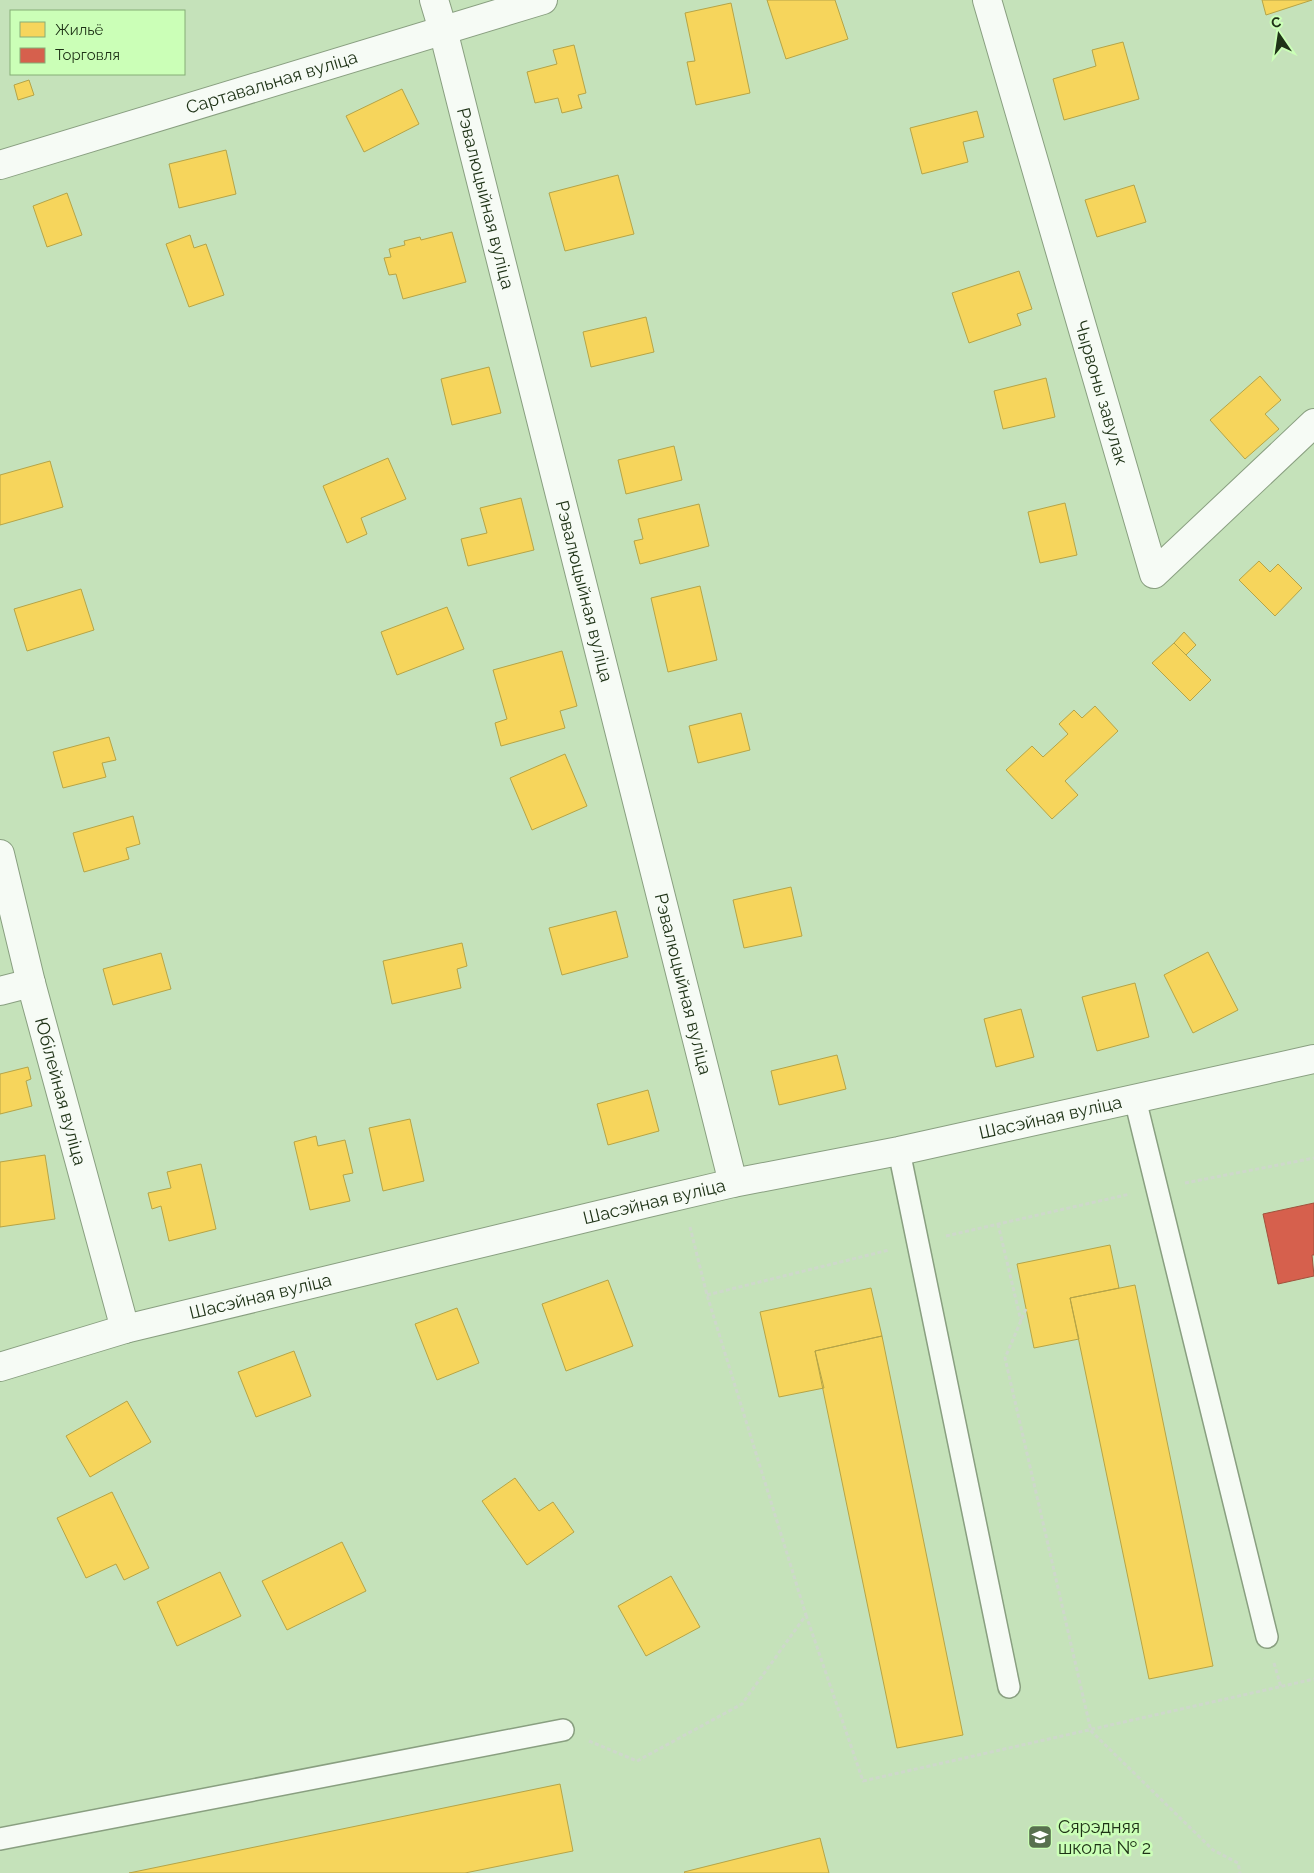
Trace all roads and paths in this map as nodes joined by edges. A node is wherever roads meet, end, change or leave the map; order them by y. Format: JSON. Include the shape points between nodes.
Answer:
{"nodes":[{"id":1,"x":434,"y":0,"type":"edge"},
{"id":2,"x":543,"y":0,"type":"edge"},
{"id":3,"x":987,"y":0,"type":"edge"},
{"id":4,"x":443,"y":30,"type":"junction"},
{"id":5,"x":0,"y":165,"type":"edge"},
{"id":6,"x":1314,"y":423,"type":"edge"},
{"id":7,"x":0,"y":854,"type":"edge"},
{"id":8,"x":31,"y":983,"type":"junction"},
{"id":9,"x":0,"y":991,"type":"edge"},
{"id":10,"x":1314,"y":1059,"type":"edge"},
{"id":11,"x":1135,"y":1099,"type":"junction"},
{"id":12,"x":899,"y":1151,"type":"junction"},
{"id":13,"x":1314,"y":1158,"type":"edge"},
{"id":14,"x":733,"y":1183,"type":"junction"},
{"id":15,"x":1157,"y":1188,"type":"junction"},
{"id":16,"x":682,"y":1195,"type":"junction"},
{"id":17,"x":998,"y":1224,"type":"dead end"},
{"id":18,"x":1026,"y":1309,"type":"dead end"},
{"id":19,"x":1021,"y":1321,"type":"junction"},
{"id":20,"x":125,"y":1329,"type":"junction"},
{"id":21,"x":0,"y":1367,"type":"edge"},
{"id":22,"x":806,"y":1616,"type":"junction"},
{"id":23,"x":1267,"y":1637,"type":"dead end"},
{"id":24,"x":1314,"y":1679,"type":"edge"},
{"id":25,"x":1009,"y":1687,"type":"dead end"},
{"id":26,"x":563,"y":1730,"type":"joint"},
{"id":27,"x":1091,"y":1731,"type":"junction"},
{"id":28,"x":0,"y":1839,"type":"edge"},
{"id":29,"x":1240,"y":1873,"type":"edge"}],
"edges":[{"from":1,"to":4,"type":"street","name":"Рэвалюцыйная вуліца"},
{"from":2,"to":4,"type":"street","name":"Сартавальная вуліца"},
{"from":3,"to":6,"type":"street","name":"Чырвоны завулак","via":[[1154,574]]},
{"from":4,"to":5,"type":"street","name":"Сартавальная вуліца"},
{"from":4,"to":14,"type":"street","name":"Рэвалюцыйная вуліца"},
{"from":7,"to":8,"type":"street","name":"Юбілейная вуліца"},
{"from":8,"to":9,"type":"street"},
{"from":8,"to":20,"type":"street","name":"Юбілейная вуліца"},
{"from":10,"to":11,"type":"street","name":"Шасэйная вуліца"},
{"from":11,"to":12,"type":"street","name":"Шасэйная вуліца"},
{"from":11,"to":15,"type":"lane"},
{"from":12,"to":14,"type":"street","name":"Шасэйная вуліца"},
{"from":12,"to":25,"type":"lane"},
{"from":13,"to":15,"type":"path"},
{"from":14,"to":16,"type":"street","name":"Шасэйная вуліца"},
{"from":15,"to":23,"type":"lane"},
{"from":16,"to":20,"type":"street","name":"Шасэйная вуліца"},
{"from":16,"to":22,"type":"path","via":[[707,1295]]},
{"from":17,"to":19,"type":"path"},
{"from":18,"to":19,"type":"path"},
{"from":19,"to":27,"type":"path","via":[[1004,1358]]},
{"from":20,"to":21,"type":"street","name":"Шасэйная вуліца"},
{"from":22,"to":26,"type":"path","via":[[742,1704],[638,1761]]},
{"from":22,"to":27,"type":"path","via":[[863,1781]]},
{"from":24,"to":27,"type":"path"},
{"from":26,"to":28,"type":"lane"},
{"from":27,"to":29,"type":"path","via":[[1213,1850],[1238,1863]]}]}
